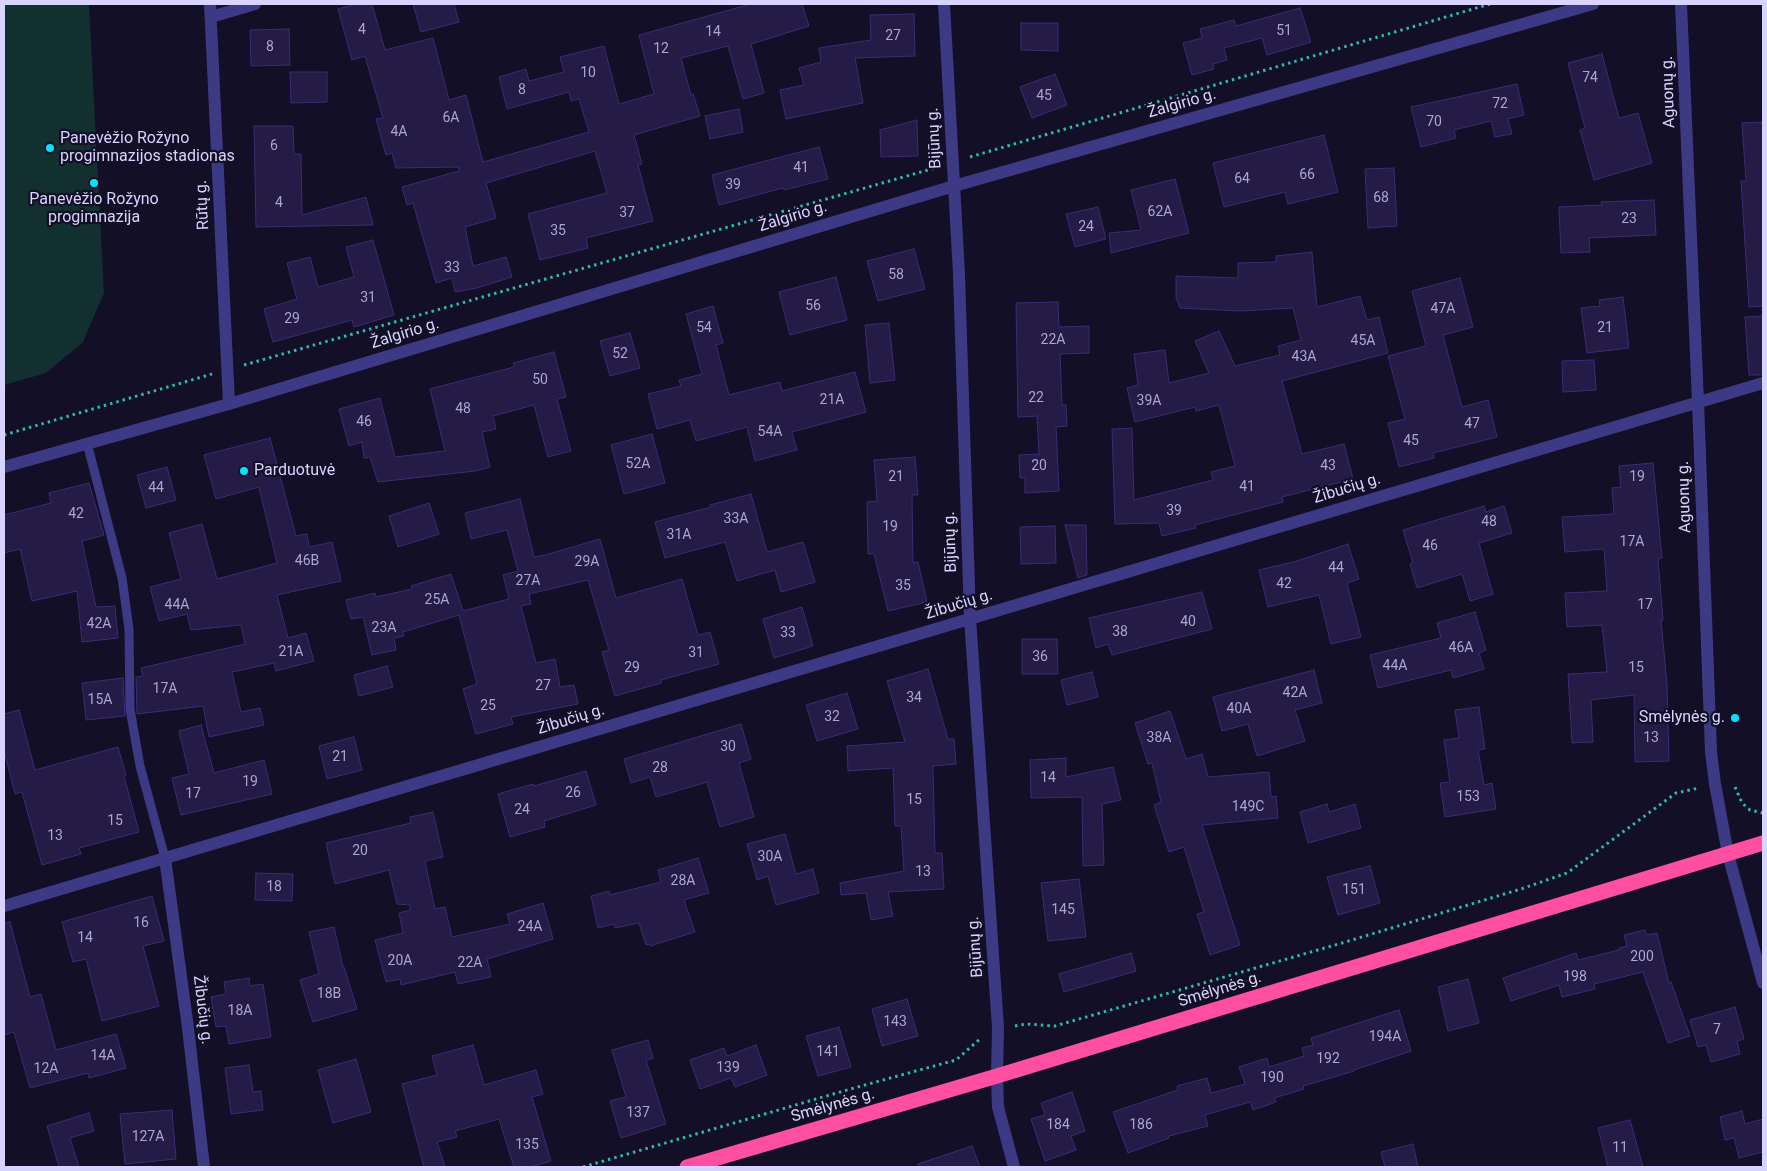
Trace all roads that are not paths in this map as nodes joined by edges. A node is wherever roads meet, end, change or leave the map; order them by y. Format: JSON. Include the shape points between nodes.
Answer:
{"nodes":[{"id":1,"x":210,"y":4,"type":"edge"},
{"id":2,"x":255,"y":4,"type":"edge"},
{"id":3,"x":944,"y":4,"type":"edge"},
{"id":4,"x":1593,"y":4,"type":"edge"},
{"id":5,"x":1681,"y":4,"type":"edge"},
{"id":6,"x":211,"y":17,"type":"junction"},
{"id":7,"x":954,"y":186,"type":"junction"},
{"id":8,"x":1763,"y":383,"type":"edge"},
{"id":9,"x":1698,"y":402,"type":"junction"},
{"id":10,"x":229,"y":404,"type":"junction"},
{"id":11,"x":87,"y":443,"type":"junction"},
{"id":12,"x":4,"y":467,"type":"edge"},
{"id":13,"x":970,"y":618,"type":"junction"},
{"id":14,"x":1763,"y":843,"type":"edge"},
{"id":15,"x":1728,"y":854,"type":"junction"},
{"id":16,"x":165,"y":858,"type":"junction"},
{"id":17,"x":4,"y":906,"type":"edge"},
{"id":18,"x":1763,"y":983,"type":"edge"},
{"id":19,"x":997,"y":1076,"type":"junction"},
{"id":20,"x":204,"y":1167,"type":"edge"},
{"id":21,"x":687,"y":1167,"type":"edge"},
{"id":22,"x":1014,"y":1167,"type":"edge"}],
"edges":[{"from":1,"to":6,"type":"street","name":"Rūtų g."},
{"from":2,"to":6,"type":"street"},
{"from":3,"to":7,"type":"street","name":"Bijūnų g."},
{"from":4,"to":7,"type":"street","name":"Žalgirio g."},
{"from":5,"to":9,"type":"street","name":"Aguonų g."},
{"from":6,"to":10,"type":"street","name":"Rūtų g."},
{"from":7,"to":10,"type":"street","name":"Žalgirio g."},
{"from":7,"to":13,"type":"street","name":"Bijūnų g."},
{"from":8,"to":9,"type":"street","name":"Žibučių g."},
{"from":9,"to":13,"type":"street","name":"Žibučių g."},
{"from":9,"to":15,"type":"street","name":"Aguonų g.","via":[[1711,752]]},
{"from":10,"to":11,"type":"street","name":"Žalgirio g."},
{"from":11,"to":12,"type":"street","name":"Žalgirio g."},
{"from":11,"to":16,"type":"lane","via":[[122,578],[129,630],[130,709],[140,766]]},
{"from":13,"to":16,"type":"street","name":"Žibučių g."},
{"from":13,"to":19,"type":"street","name":"Bijūnų g.","via":[[998,1028]]},
{"from":14,"to":15,"type":"highway","name":"Smėlynės g."},
{"from":15,"to":18,"type":"street","name":"Aguonų g."},
{"from":15,"to":19,"type":"highway","name":"Smėlynės g."},
{"from":16,"to":17,"type":"street","name":"Žibučių g."},
{"from":16,"to":20,"type":"street","name":"Žibučių g."},
{"from":19,"to":21,"type":"highway","name":"Smėlynės g."},
{"from":19,"to":22,"type":"street","name":"Bijūnų g.","via":[[998,1107]]}]}
